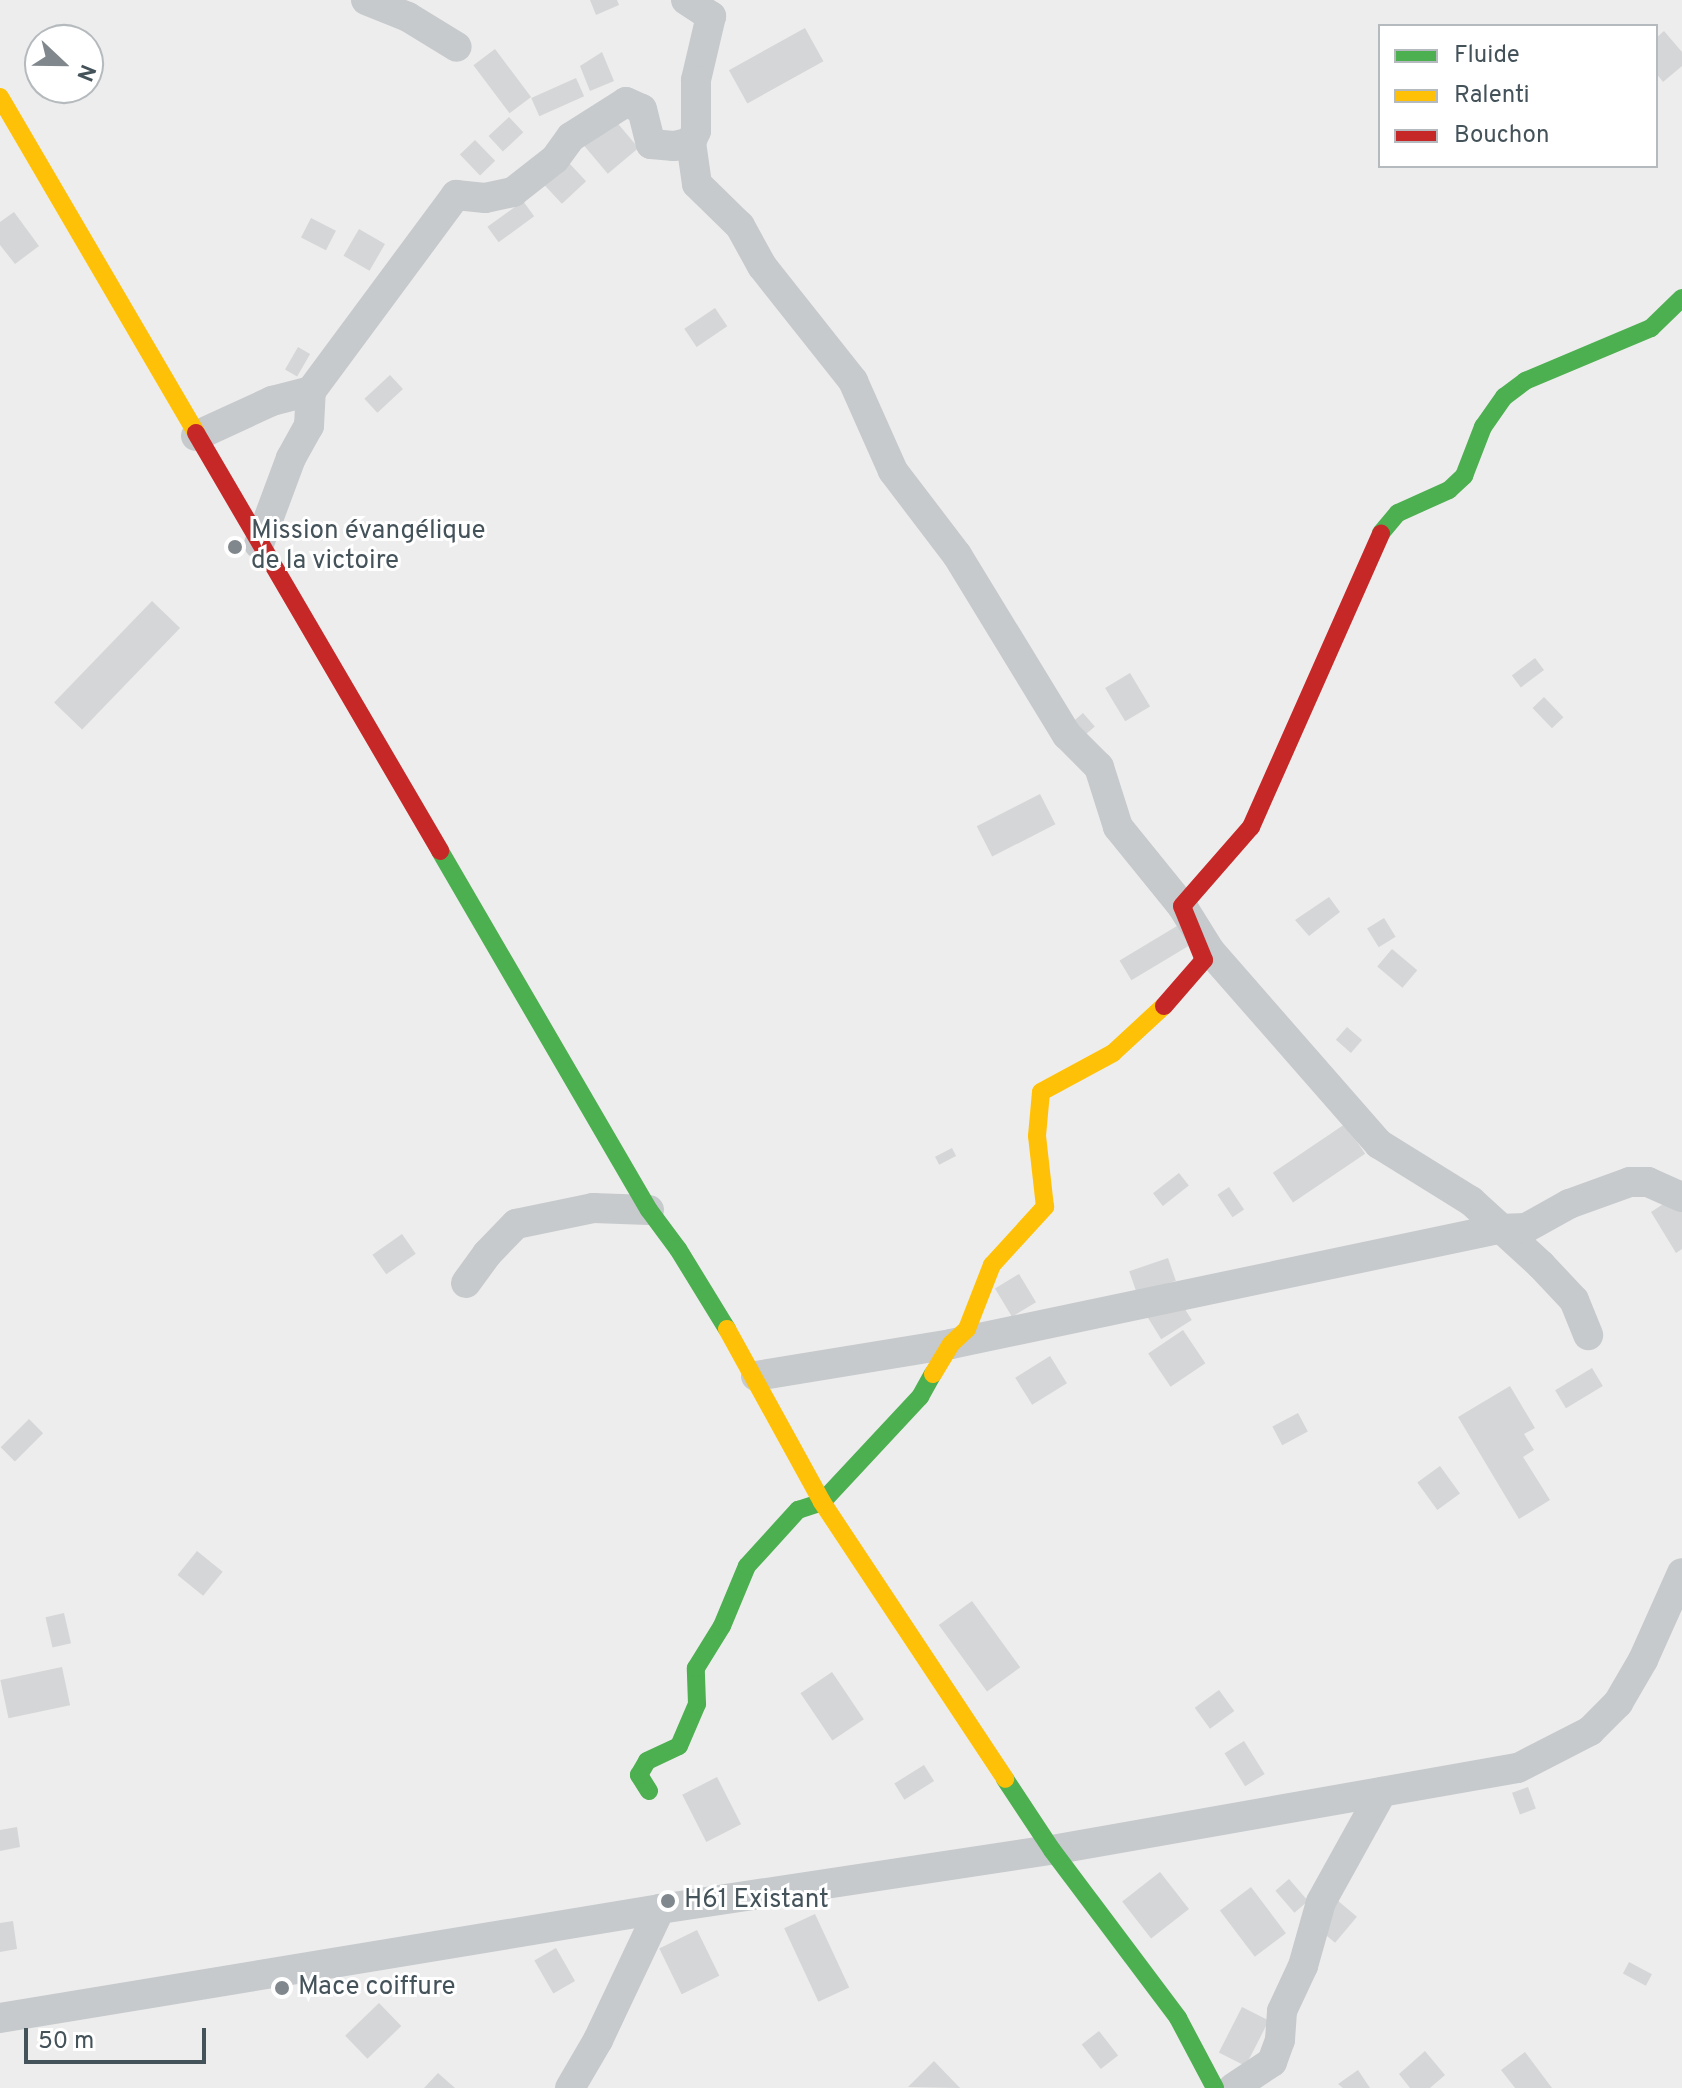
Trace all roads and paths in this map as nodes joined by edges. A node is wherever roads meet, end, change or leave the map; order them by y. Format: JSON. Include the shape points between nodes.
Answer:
{"nodes":[{"id":1,"x":366,"y":0,"type":"edge"},
{"id":2,"x":686,"y":0,"type":"edge"},
{"id":3,"x":715,"y":8,"type":"edge"},
{"id":4,"x":457,"y":47,"type":"dead end"},
{"id":5,"x":0,"y":97,"type":"edge"},
{"id":6,"x":691,"y":142,"type":"junction"},
{"id":7,"x":1682,"y":298,"type":"edge"},
{"id":8,"x":311,"y":391,"type":"junction"},
{"id":9,"x":196,"y":436,"type":"junction"},
{"id":10,"x":259,"y":544,"type":"junction"},
{"id":11,"x":1182,"y":906,"type":"junction"},
{"id":12,"x":1682,"y":1197,"type":"edge"},
{"id":13,"x":649,"y":1210,"type":"junction"},
{"id":14,"x":1498,"y":1229,"type":"junction"},
{"id":15,"x":466,"y":1283,"type":"dead end"},
{"id":16,"x":1588,"y":1335,"type":"dead end"},
{"id":17,"x":951,"y":1344,"type":"junction"},
{"id":18,"x":756,"y":1376,"type":"junction"},
{"id":19,"x":811,"y":1499,"type":"junction"},
{"id":20,"x":1682,"y":1573,"type":"edge"},
{"id":21,"x":649,"y":1791,"type":"dead end"},
{"id":22,"x":1382,"y":1792,"type":"junction"},
{"id":23,"x":1052,"y":1850,"type":"junction"},
{"id":24,"x":660,"y":1909,"type":"junction"},
{"id":25,"x":0,"y":2018,"type":"edge"},
{"id":26,"x":570,"y":2088,"type":"edge"},
{"id":27,"x":1215,"y":2088,"type":"edge"},
{"id":28,"x":1233,"y":2088,"type":"edge"}],
"edges":[{"from":1,"to":4,"type":"street","via":[[408,17]]},
{"from":2,"to":3,"type":"street"},
{"from":3,"to":6,"type":"street","via":[[696,80],[696,131]]},
{"from":5,"to":9,"type":"street"},
{"from":6,"to":8,"type":"street","via":[[651,144],[642,109],[626,102],[571,137],[555,159],[513,192],[485,198],[456,195]]},
{"from":6,"to":11,"type":"street","via":[[697,184],[740,226],[762,266],[853,381],[893,471],[957,555],[1067,735],[1099,767],[1118,827]]},
{"from":7,"to":11,"type":"street","via":[[1651,328],[1525,381],[1504,397],[1483,427],[1464,476],[1449,490],[1398,513],[1383,529],[1251,827]]},
{"from":8,"to":9,"type":"street","via":[[272,401]]},
{"from":8,"to":10,"type":"street","via":[[309,426],[291,458]]},
{"from":9,"to":10,"type":"street"},
{"from":10,"to":13,"type":"street"},
{"from":11,"to":14,"type":"street","via":[[1210,951],[1379,1144],[1471,1201]]},
{"from":11,"to":17,"type":"street","via":[[1204,960],[1150,1022],[1113,1053],[1041,1092],[1037,1136],[1045,1207],[992,1265],[967,1329]]},
{"from":12,"to":14,"type":"street","via":[[1648,1182],[1630,1182],[1569,1204],[1526,1228]]},
{"from":13,"to":15,"type":"street","via":[[593,1208],[516,1224]]},
{"from":13,"to":18,"type":"street"},
{"from":14,"to":16,"type":"street","via":[[1574,1300]]},
{"from":14,"to":17,"type":"street"},
{"from":17,"to":18,"type":"street"},
{"from":17,"to":19,"type":"street","via":[[920,1397]]},
{"from":18,"to":19,"type":"street"},
{"from":19,"to":21,"type":"street","via":[[747,1566],[722,1626],[696,1668],[697,1704],[679,1746],[647,1761],[639,1775]]},
{"from":19,"to":23,"type":"street"},
{"from":20,"to":22,"type":"street","via":[[1618,1703],[1590,1731],[1518,1768]]},
{"from":22,"to":23,"type":"street"},
{"from":22,"to":28,"type":"street","via":[[1321,1902],[1303,1966],[1282,2011],[1272,2062]]},
{"from":23,"to":24,"type":"street"},
{"from":23,"to":27,"type":"street","via":[[1178,2018]]},
{"from":24,"to":25,"type":"street"},
{"from":24,"to":26,"type":"street"}]}
